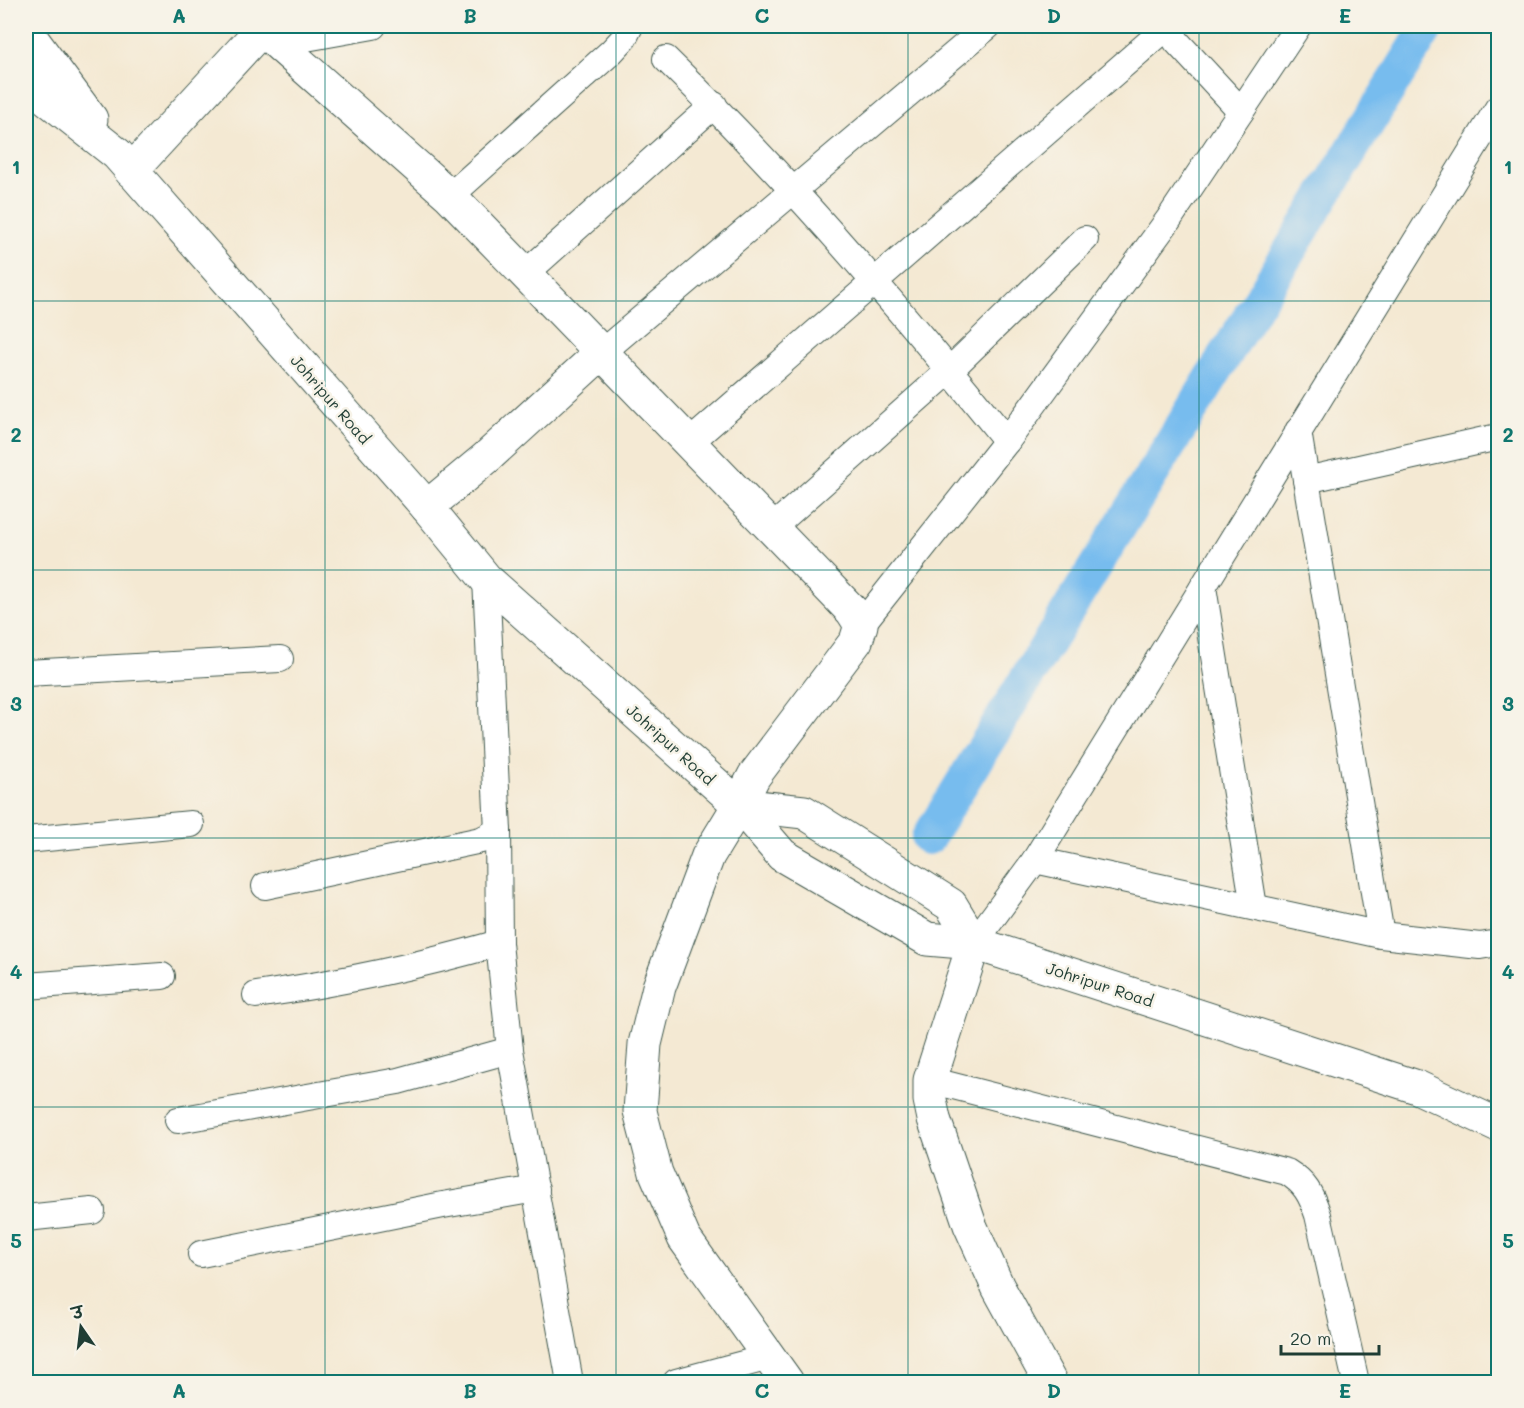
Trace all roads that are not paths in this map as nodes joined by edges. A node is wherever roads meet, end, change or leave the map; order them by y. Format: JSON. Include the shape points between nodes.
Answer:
{"nodes":[{"id":1,"x":373,"y":26,"type":"edge"},
{"id":2,"x":630,"y":26,"type":"edge"},
{"id":3,"x":988,"y":26,"type":"edge"},
{"id":4,"x":1167,"y":26,"type":"edge"},
{"id":5,"x":1298,"y":26,"type":"edge"},
{"id":6,"x":26,"y":31,"type":"edge"},
{"id":7,"x":266,"y":33,"type":"edge"},
{"id":8,"x":666,"y":58,"type":"dead end"},
{"id":9,"x":26,"y":82,"type":"edge"},
{"id":10,"x":714,"y":105,"type":"junction"},
{"id":11,"x":1498,"y":108,"type":"edge"},
{"id":12,"x":1241,"y":111,"type":"junction"},
{"id":13,"x":124,"y":163,"type":"junction"},
{"id":14,"x":795,"y":191,"type":"junction"},
{"id":15,"x":450,"y":196,"type":"junction"},
{"id":16,"x":1084,"y":239,"type":"dead end"},
{"id":17,"x":526,"y":273,"type":"junction"},
{"id":18,"x":874,"y":283,"type":"junction"},
{"id":19,"x":601,"y":353,"type":"junction"},
{"id":20,"x":950,"y":370,"type":"junction"},
{"id":21,"x":1298,"y":431,"type":"junction"},
{"id":22,"x":1498,"y":436,"type":"edge"},
{"id":23,"x":1007,"y":441,"type":"junction"},
{"id":24,"x":689,"y":443,"type":"junction"},
{"id":25,"x":1306,"y":480,"type":"junction"},
{"id":26,"x":427,"y":507,"type":"junction"},
{"id":27,"x":772,"y":528,"type":"junction"},
{"id":28,"x":486,"y":579,"type":"junction"},
{"id":29,"x":1203,"y":587,"type":"junction"},
{"id":30,"x":861,"y":626,"type":"junction"},
{"id":31,"x":280,"y":659,"type":"dead end"},
{"id":32,"x":26,"y":673,"type":"edge"},
{"id":33,"x":739,"y":805,"type":"junction"},
{"id":34,"x":191,"y":824,"type":"dead end"},
{"id":35,"x":498,"y":831,"type":"junction"},
{"id":36,"x":26,"y":840,"type":"edge"},
{"id":37,"x":1035,"y":860,"type":"junction"},
{"id":38,"x":265,"y":886,"type":"dead end"},
{"id":39,"x":1254,"y":907,"type":"junction"},
{"id":40,"x":1381,"y":935,"type":"junction"},
{"id":41,"x":499,"y":943,"type":"junction"},
{"id":42,"x":974,"y":943,"type":"junction"},
{"id":43,"x":1498,"y":943,"type":"edge"},
{"id":44,"x":162,"y":976,"type":"dead end"},
{"id":45,"x":26,"y":986,"type":"edge"},
{"id":46,"x":256,"y":995,"type":"dead end"},
{"id":47,"x":510,"y":1050,"type":"junction"},
{"id":48,"x":930,"y":1080,"type":"junction"},
{"id":49,"x":178,"y":1120,"type":"dead end"},
{"id":50,"x":1498,"y":1125,"type":"edge"},
{"id":51,"x":536,"y":1189,"type":"junction"},
{"id":52,"x":92,"y":1211,"type":"dead end"},
{"id":53,"x":26,"y":1218,"type":"edge"},
{"id":54,"x":201,"y":1254,"type":"dead end"},
{"id":55,"x":778,"y":1370,"type":"edge"},
{"id":56,"x":570,"y":1383,"type":"edge"},
{"id":57,"x":676,"y":1383,"type":"edge"},
{"id":58,"x":1050,"y":1383,"type":"edge"},
{"id":59,"x":1356,"y":1383,"type":"edge"}],
"edges":[{"from":1,"to":7,"type":"street"},
{"from":2,"to":15,"type":"street","via":[[611,52]]},
{"from":3,"to":14,"type":"street"},
{"from":4,"to":12,"type":"street"},
{"from":4,"to":18,"type":"street"},
{"from":5,"to":12,"type":"street"},
{"from":6,"to":13,"type":"street"},
{"from":7,"to":13,"type":"street","via":[[240,53],[174,124]]},
{"from":7,"to":15,"type":"street"},
{"from":8,"to":10,"type":"street"},
{"from":9,"to":13,"type":"street","name":"Johripur Road"},
{"from":10,"to":14,"type":"street"},
{"from":10,"to":17,"type":"street"},
{"from":11,"to":21,"type":"street"},
{"from":12,"to":23,"type":"street","via":[[1169,219]]},
{"from":13,"to":26,"type":"street","name":"Johripur Road"},
{"from":14,"to":18,"type":"street"},
{"from":14,"to":19,"type":"street"},
{"from":15,"to":17,"type":"street"},
{"from":16,"to":20,"type":"street"},
{"from":17,"to":19,"type":"street"},
{"from":18,"to":20,"type":"street"},
{"from":18,"to":24,"type":"street"},
{"from":19,"to":24,"type":"street"},
{"from":19,"to":26,"type":"street"},
{"from":20,"to":23,"type":"street"},
{"from":20,"to":27,"type":"street"},
{"from":21,"to":25,"type":"street"},
{"from":21,"to":29,"type":"street"},
{"from":22,"to":25,"type":"street"},
{"from":23,"to":30,"type":"street"},
{"from":24,"to":27,"type":"street"},
{"from":25,"to":40,"type":"street"},
{"from":26,"to":28,"type":"street","name":"Johripur Road"},
{"from":27,"to":30,"type":"street","via":[[852,611]]},
{"from":28,"to":33,"type":"street","name":"Johripur Road"},
{"from":28,"to":35,"type":"street"},
{"from":29,"to":37,"type":"street"},
{"from":29,"to":39,"type":"street"},
{"from":30,"to":33,"type":"street","via":[[856,641],[770,752]]},
{"from":31,"to":32,"type":"street"},
{"from":33,"to":42,"type":"street","name":"Johripur Road","via":[[782,855],[927,939]]},
{"from":33,"to":42,"type":"street","via":[[804,812],[951,905]]},
{"from":33,"to":55,"type":"street","via":[[708,856],[660,987],[645,1044],[640,1111],[656,1173],[684,1238]]},
{"from":34,"to":36,"type":"street"},
{"from":35,"to":38,"type":"street","via":[[481,840]]},
{"from":35,"to":41,"type":"street"},
{"from":37,"to":39,"type":"street"},
{"from":37,"to":42,"type":"street"},
{"from":39,"to":40,"type":"street"},
{"from":40,"to":43,"type":"street","via":[[1480,946]]},
{"from":41,"to":46,"type":"street","via":[[377,974]]},
{"from":41,"to":47,"type":"street"},
{"from":42,"to":48,"type":"street"},
{"from":42,"to":50,"type":"street","name":"Johripur Road","via":[[1417,1088]]},
{"from":44,"to":45,"type":"street"},
{"from":47,"to":49,"type":"street","via":[[398,1081]]},
{"from":47,"to":51,"type":"street"},
{"from":48,"to":58,"type":"street","via":[[934,1119],[970,1225],[998,1287]]},
{"from":48,"to":59,"type":"street","via":[[1287,1172],[1300,1180],[1318,1215]]},
{"from":51,"to":54,"type":"street"},
{"from":51,"to":56,"type":"street"},
{"from":52,"to":53,"type":"street"},
{"from":55,"to":57,"type":"street"}]}
